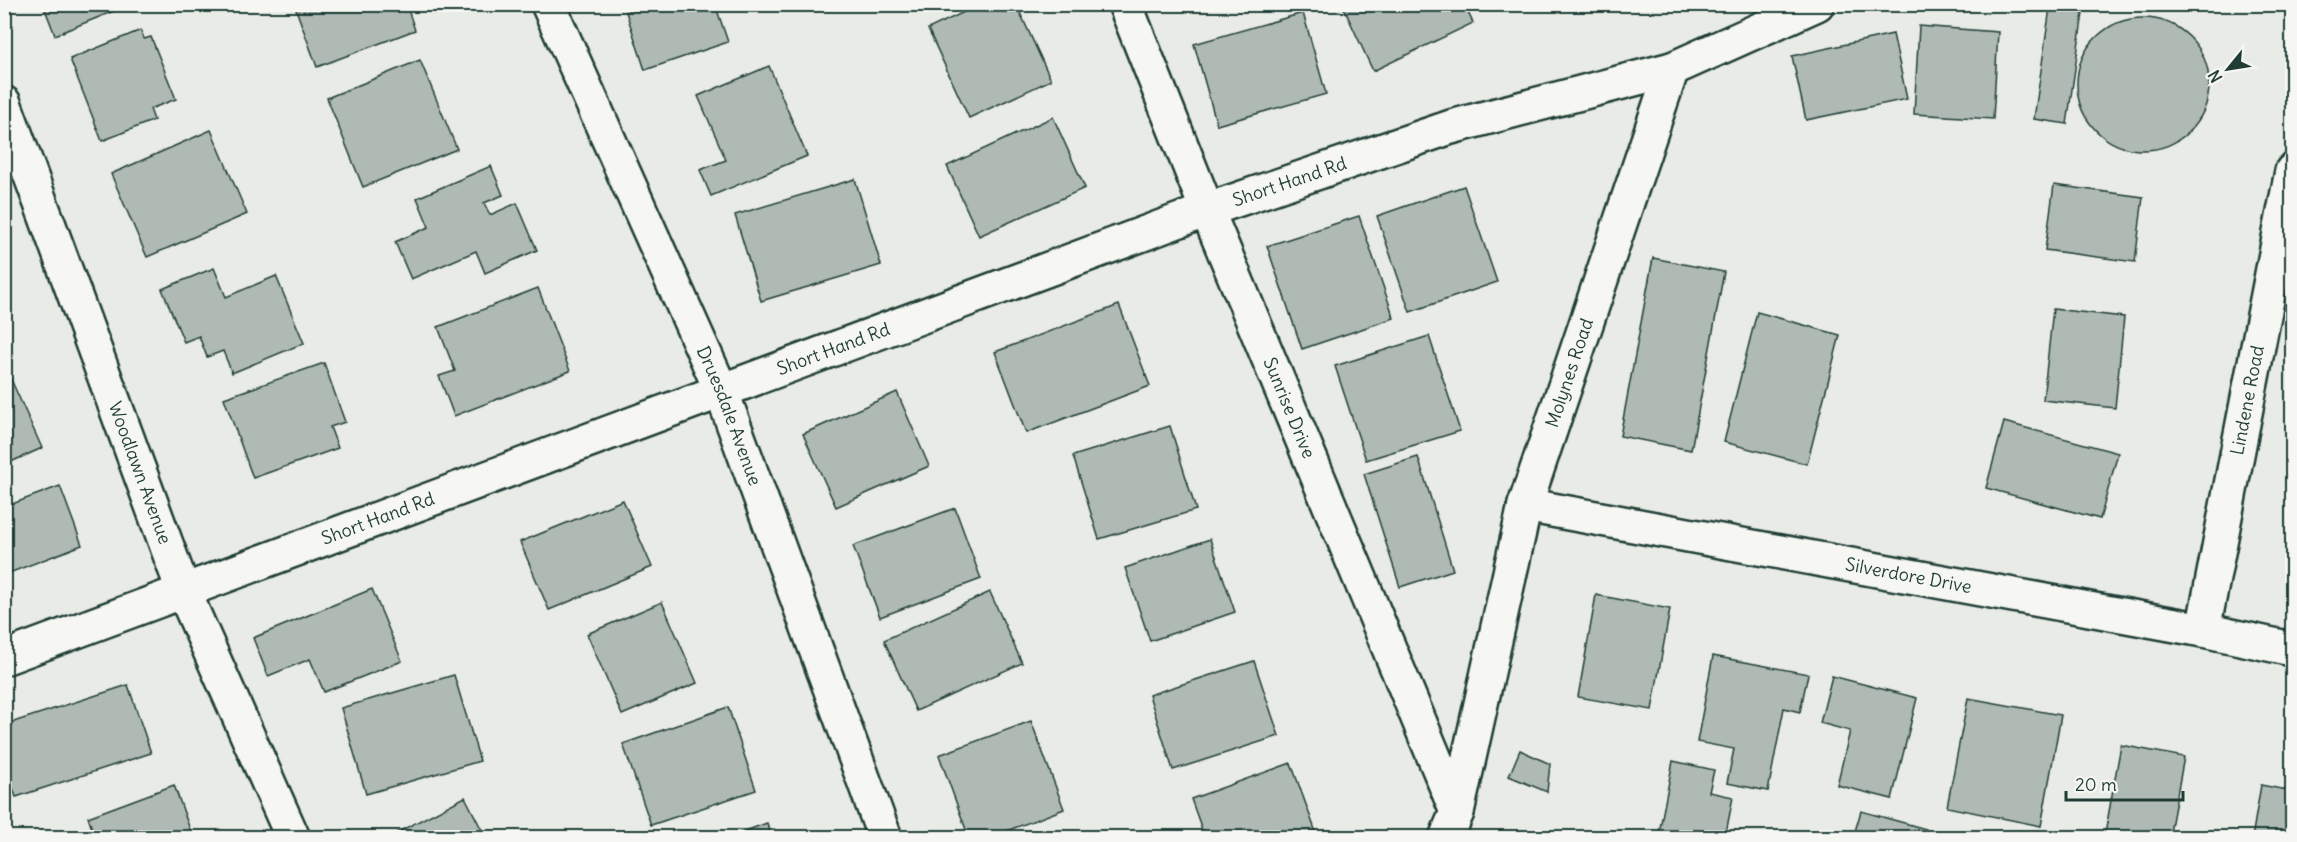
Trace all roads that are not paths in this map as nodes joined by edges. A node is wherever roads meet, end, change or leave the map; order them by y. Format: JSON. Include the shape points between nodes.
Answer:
{"nodes":[{"id":1,"x":548,"y":4,"type":"edge"},
{"id":2,"x":1125,"y":4,"type":"edge"},
{"id":3,"x":1817,"y":4,"type":"edge"},
{"id":4,"x":1672,"y":69,"type":"junction"},
{"id":5,"x":4,"y":103,"type":"edge"},
{"id":6,"x":2292,"y":171,"type":"edge"},
{"id":7,"x":1207,"y":210,"type":"junction"},
{"id":8,"x":721,"y":390,"type":"junction"},
{"id":9,"x":1525,"y":505,"type":"junction"},
{"id":10,"x":183,"y":590,"type":"junction"},
{"id":11,"x":2203,"y":630,"type":"junction"},
{"id":12,"x":2292,"y":650,"type":"edge"},
{"id":13,"x":4,"y":658,"type":"edge"},
{"id":14,"x":1451,"y":824,"type":"edge"},
{"id":15,"x":293,"y":837,"type":"edge"},
{"id":16,"x":885,"y":837,"type":"edge"}],
"edges":[{"from":1,"to":8,"type":"street","name":"Druesdale Avenue"},
{"from":2,"to":7,"type":"street","name":"Sunrise Drive"},
{"from":3,"to":4,"type":"street"},
{"from":4,"to":7,"type":"street","name":"Short Hand Rd","via":[[1451,127]]},
{"from":4,"to":9,"type":"street","name":"Molynes Road"},
{"from":5,"to":10,"type":"street","name":"Woodlawn Avenue"},
{"from":6,"to":11,"type":"street","name":"Lindene Road"},
{"from":7,"to":8,"type":"street","name":"Short Hand Rd"},
{"from":7,"to":14,"type":"street","name":"Sunrise Drive"},
{"from":8,"to":10,"type":"street","name":"Short Hand Rd"},
{"from":8,"to":16,"type":"street","name":"Druesdale Avenue"},
{"from":9,"to":11,"type":"street","name":"Silverdore Drive"},
{"from":9,"to":14,"type":"street","name":"Molynes Road"},
{"from":10,"to":13,"type":"street","name":"Short Hand Rd"},
{"from":10,"to":15,"type":"street","name":"Woodlawn Avenue"},
{"from":11,"to":12,"type":"street","name":"Silverdore Drive"}]}
